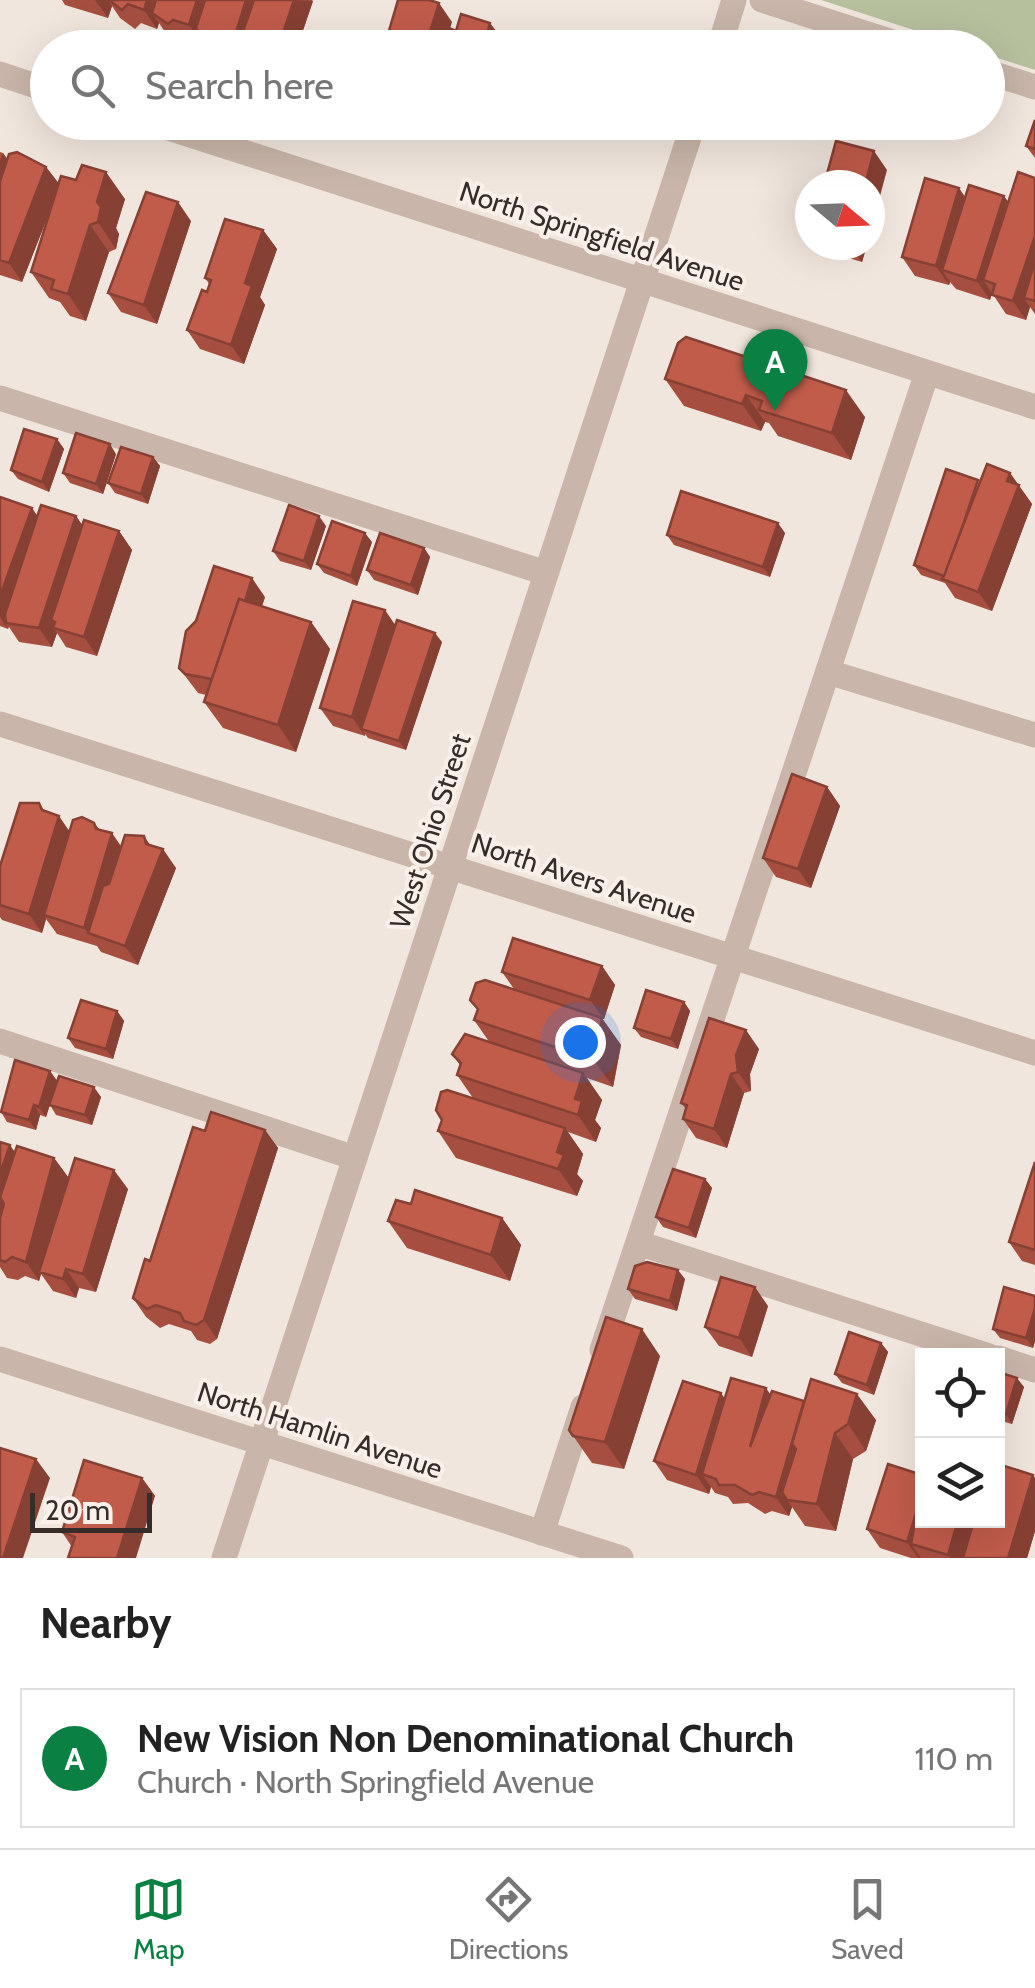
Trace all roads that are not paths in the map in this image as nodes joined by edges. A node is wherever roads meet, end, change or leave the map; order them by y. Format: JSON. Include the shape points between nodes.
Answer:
{"nodes":[{"id":1,"x":734,"y":0,"type":"edge"},
{"id":2,"x":762,"y":0,"type":"edge"},
{"id":3,"x":725,"y":30,"type":"edge"},
{"id":4,"x":854,"y":30,"type":"edge"},
{"id":5,"x":0,"y":74,"type":"edge"},
{"id":6,"x":1005,"y":77,"type":"edge"},
{"id":7,"x":30,"y":84,"type":"edge"},
{"id":8,"x":1035,"y":87,"type":"edge"},
{"id":9,"x":206,"y":140,"type":"edge"},
{"id":10,"x":688,"y":140,"type":"edge"},
{"id":11,"x":642,"y":281,"type":"junction"},
{"id":12,"x":928,"y":373,"type":"junction"},
{"id":13,"x":0,"y":398,"type":"edge"},
{"id":14,"x":1035,"y":407,"type":"edge"},
{"id":15,"x":546,"y":573,"type":"junction"},
{"id":16,"x":828,"y":672,"type":"junction"},
{"id":17,"x":0,"y":724,"type":"edge"},
{"id":18,"x":1035,"y":735,"type":"edge"},
{"id":19,"x":450,"y":867,"type":"junction"},
{"id":20,"x":732,"y":957,"type":"junction"},
{"id":21,"x":0,"y":1041,"type":"edge"},
{"id":22,"x":1035,"y":1054,"type":"edge"},
{"id":23,"x":355,"y":1158,"type":"junction"},
{"id":24,"x":638,"y":1243,"type":"junction"},
{"id":25,"x":965,"y":1348,"type":"edge"},
{"id":26,"x":0,"y":1359,"type":"edge"},
{"id":27,"x":1005,"y":1360,"type":"edge"},
{"id":28,"x":1035,"y":1370,"type":"edge"},
{"id":29,"x":261,"y":1442,"type":"junction"},
{"id":30,"x":542,"y":1532,"type":"junction"},
{"id":31,"x":224,"y":1558,"type":"edge"},
{"id":32,"x":621,"y":1558,"type":"edge"}],
"edges":[{"from":1,"to":3,"type":"street"},
{"from":2,"to":4,"type":"street"},
{"from":5,"to":7,"type":"street"},
{"from":6,"to":8,"type":"street"},
{"from":9,"to":11,"type":"street","name":"North Springfield Avenue"},
{"from":10,"to":11,"type":"street","name":"West Ohio Street"},
{"from":11,"to":12,"type":"street","name":"North Springfield Avenue"},
{"from":11,"to":15,"type":"street","name":"West Ohio Street"},
{"from":12,"to":14,"type":"street","name":"North Springfield Avenue"},
{"from":12,"to":16,"type":"street"},
{"from":13,"to":15,"type":"street"},
{"from":15,"to":19,"type":"street","name":"West Ohio Street"},
{"from":16,"to":18,"type":"street"},
{"from":16,"to":20,"type":"street"},
{"from":17,"to":19,"type":"street","name":"North Avers Avenue"},
{"from":19,"to":20,"type":"street","name":"North Avers Avenue"},
{"from":19,"to":23,"type":"street","name":"West Ohio Street"},
{"from":20,"to":22,"type":"street","name":"North Avers Avenue"},
{"from":20,"to":24,"type":"street"},
{"from":21,"to":23,"type":"street"},
{"from":23,"to":29,"type":"street","name":"West Ohio Street"},
{"from":24,"to":25,"type":"street"},
{"from":24,"to":30,"type":"street"},
{"from":26,"to":29,"type":"street","name":"North Hamlin Avenue"},
{"from":27,"to":28,"type":"street"},
{"from":29,"to":30,"type":"street","name":"North Hamlin Avenue"},
{"from":29,"to":31,"type":"street","name":"West Ohio Street"},
{"from":30,"to":32,"type":"street","name":"North Hamlin Avenue"}]}
